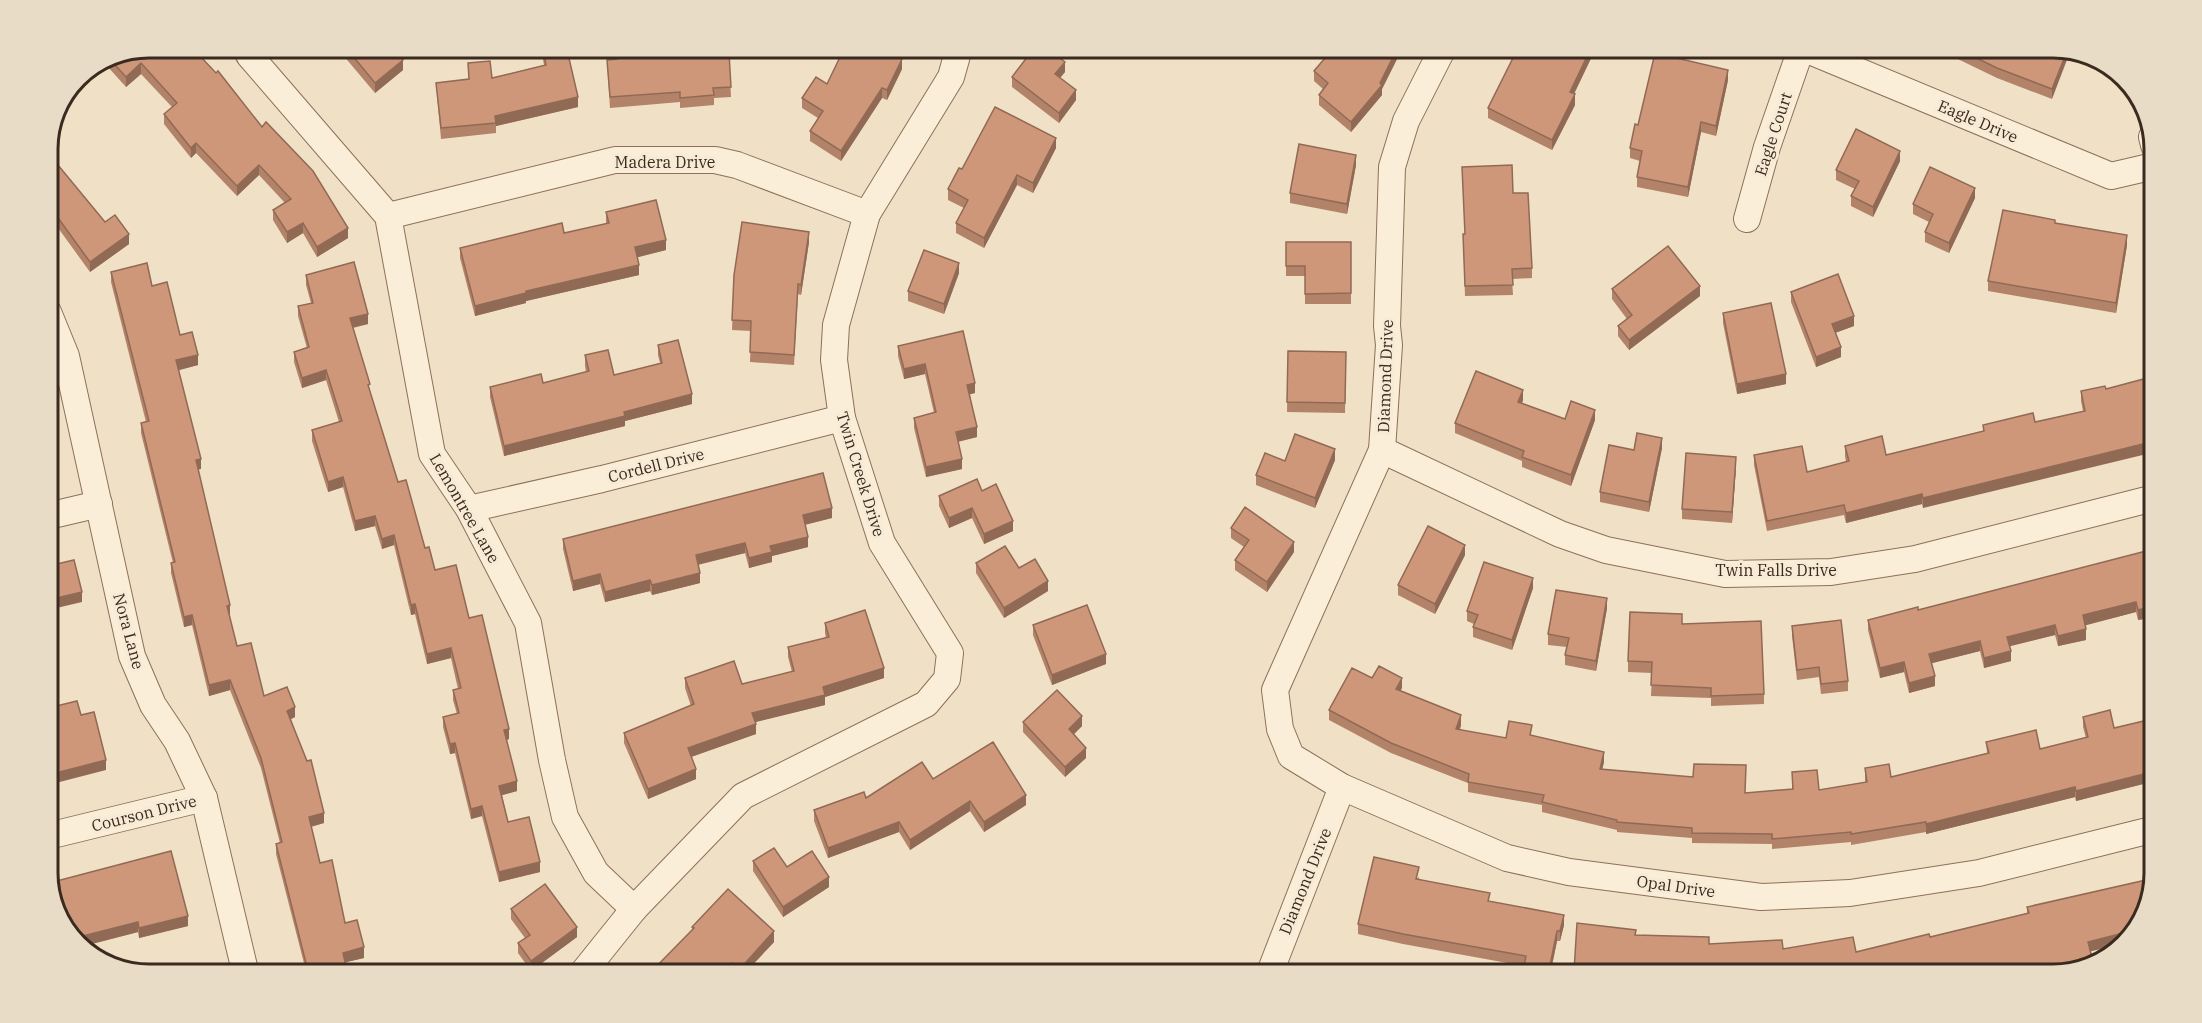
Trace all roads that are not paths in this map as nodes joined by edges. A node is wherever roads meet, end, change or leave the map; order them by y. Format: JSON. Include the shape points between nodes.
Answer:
{"nodes":[{"id":1,"x":252,"y":58,"type":"edge"},
{"id":2,"x":956,"y":58,"type":"edge"},
{"id":3,"x":1438,"y":58,"type":"edge"},
{"id":4,"x":1800,"y":58,"type":"edge"},
{"id":5,"x":1825,"y":58,"type":"edge"},
{"id":6,"x":2143,"y":169,"type":"edge"},
{"id":7,"x":867,"y":214,"type":"junction"},
{"id":8,"x":388,"y":216,"type":"junction"},
{"id":9,"x":1747,"y":219,"type":"dead end"},
{"id":10,"x":59,"y":339,"type":"edge"},
{"id":11,"x":842,"y":418,"type":"junction"},
{"id":12,"x":1382,"y":450,"type":"junction"},
{"id":13,"x":2143,"y":501,"type":"edge"},
{"id":14,"x":99,"y":504,"type":"junction"},
{"id":15,"x":469,"y":509,"type":"junction"},
{"id":16,"x":59,"y":513,"type":"edge"},
{"id":17,"x":1275,"y":690,"type":"joint"},
{"id":18,"x":1342,"y":787,"type":"junction"},
{"id":19,"x":204,"y":798,"type":"junction"},
{"id":20,"x":2144,"y":832,"type":"edge"},
{"id":21,"x":59,"y":833,"type":"edge"},
{"id":22,"x":633,"y":909,"type":"junction"},
{"id":23,"x":243,"y":964,"type":"edge"},
{"id":24,"x":590,"y":964,"type":"edge"},
{"id":25,"x":1273,"y":964,"type":"edge"}],
"edges":[{"from":1,"to":8,"type":"street"},
{"from":2,"to":7,"type":"street","name":"Twin Creek Drive","via":[[951,77]]},
{"from":3,"to":12,"type":"street","name":"Diamond Drive","via":[[1406,121],[1392,168],[1389,345]]},
{"from":4,"to":9,"type":"street","name":"Eagle Court","via":[[1767,147]]},
{"from":5,"to":6,"type":"street","name":"Eagle Drive","via":[[2111,176]]},
{"from":7,"to":8,"type":"street","name":"Madera Drive","via":[[715,160],[615,160]]},
{"from":7,"to":11,"type":"street","name":"Twin Creek Drive","via":[[836,325],[834,360]]},
{"from":8,"to":15,"type":"street","name":"Lemontree Lane","via":[[432,454]]},
{"from":10,"to":14,"type":"street","name":"Nora Lane"},
{"from":11,"to":15,"type":"street","name":"Cordell Drive"},
{"from":11,"to":22,"type":"street","name":"Twin Creek Drive","via":[[882,543],[950,653],[947,679],[927,704],[743,796]]},
{"from":12,"to":13,"type":"street","name":"Twin Falls Drive","via":[[1560,534],[1606,550],[1725,574],[1831,572],[1915,559]]},
{"from":12,"to":17,"type":"street","name":"Diamond Drive"},
{"from":14,"to":16,"type":"street"},
{"from":14,"to":19,"type":"street","name":"Nora Lane","via":[[132,656],[153,705],[177,741]]},
{"from":15,"to":22,"type":"street","name":"Lemontree Lane","via":[[528,623],[565,817],[596,873]]},
{"from":17,"to":18,"type":"street","name":"Opal Drive","via":[[1280,729],[1291,756]]},
{"from":18,"to":20,"type":"street","name":"Opal Drive","via":[[1507,858],[1569,872],[1761,897],[1850,893],[1979,873]]},
{"from":18,"to":25,"type":"street","name":"Diamond Drive"},
{"from":19,"to":21,"type":"street","name":"Courson Drive"},
{"from":19,"to":23,"type":"street","name":"Nora Lane"},
{"from":22,"to":24,"type":"street","name":"Twin Creek Drive"}]}
